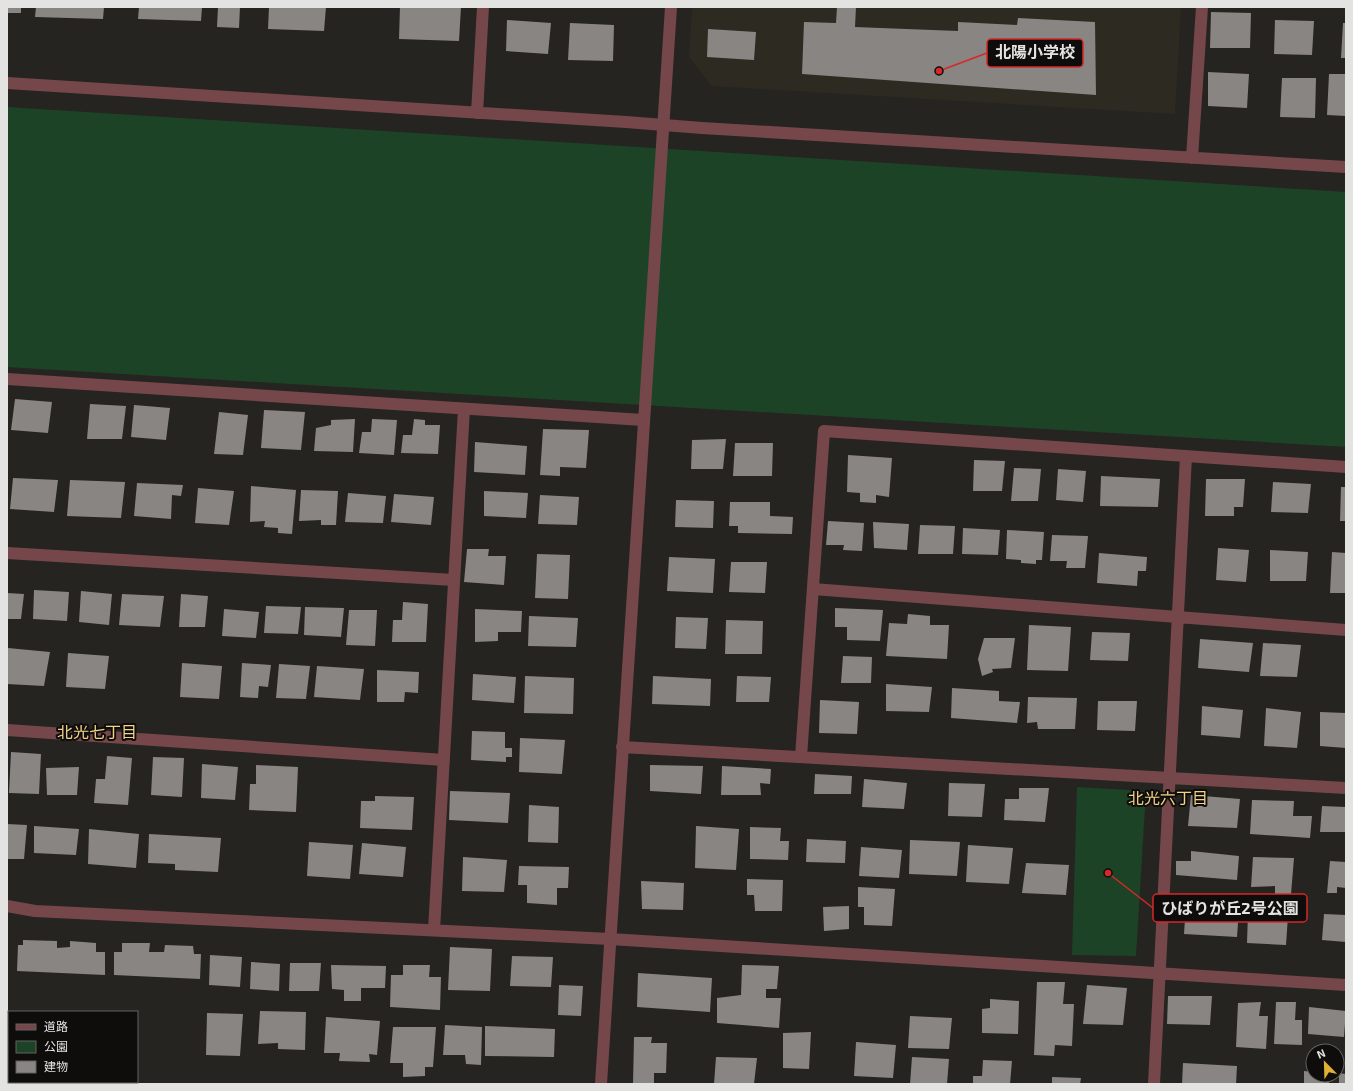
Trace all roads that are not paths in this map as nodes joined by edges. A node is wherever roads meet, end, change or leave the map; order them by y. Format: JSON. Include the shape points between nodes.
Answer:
{"nodes":[{"id":1,"x":483,"y":7,"type":"edge"},
{"id":2,"x":671,"y":7,"type":"edge"},
{"id":3,"x":1202,"y":7,"type":"edge"},
{"id":4,"x":7,"y":83,"type":"edge"},
{"id":5,"x":477,"y":113,"type":"junction"},
{"id":6,"x":663,"y":125,"type":"junction"},
{"id":7,"x":1192,"y":158,"type":"junction"},
{"id":8,"x":1346,"y":167,"type":"edge"},
{"id":9,"x":7,"y":379,"type":"edge"},
{"id":10,"x":464,"y":409,"type":"junction"},
{"id":11,"x":643,"y":420,"type":"junction"},
{"id":12,"x":1186,"y":456,"type":"junction"},
{"id":13,"x":1346,"y":467,"type":"edge"},
{"id":14,"x":7,"y":553,"type":"edge"},
{"id":15,"x":454,"y":580,"type":"junction"},
{"id":16,"x":813,"y":589,"type":"junction"},
{"id":17,"x":1177,"y":618,"type":"junction"},
{"id":18,"x":1346,"y":630,"type":"edge"},
{"id":19,"x":7,"y":730,"type":"edge"},
{"id":20,"x":622,"y":747,"type":"junction"},
{"id":21,"x":801,"y":757,"type":"junction"},
{"id":22,"x":444,"y":760,"type":"junction"},
{"id":23,"x":1169,"y":777,"type":"junction"},
{"id":24,"x":1346,"y":788,"type":"edge"},
{"id":25,"x":7,"y":906,"type":"edge"},
{"id":26,"x":434,"y":930,"type":"junction"},
{"id":27,"x":610,"y":939,"type":"junction"},
{"id":28,"x":1159,"y":974,"type":"junction"},
{"id":29,"x":1346,"y":985,"type":"edge"},
{"id":30,"x":601,"y":1084,"type":"edge"},
{"id":31,"x":1154,"y":1084,"type":"edge"}],
"edges":[{"from":1,"to":5,"type":"street"},
{"from":2,"to":6,"type":"street"},
{"from":3,"to":7,"type":"street"},
{"from":4,"to":5,"type":"street"},
{"from":5,"to":6,"type":"street"},
{"from":6,"to":7,"type":"street"},
{"from":6,"to":11,"type":"street"},
{"from":7,"to":8,"type":"street"},
{"from":9,"to":10,"type":"street"},
{"from":10,"to":11,"type":"street"},
{"from":10,"to":15,"type":"street"},
{"from":11,"to":20,"type":"street"},
{"from":12,"to":13,"type":"street"},
{"from":12,"to":16,"type":"street","via":[[824,431]]},
{"from":12,"to":17,"type":"street"},
{"from":14,"to":15,"type":"street"},
{"from":15,"to":22,"type":"street"},
{"from":16,"to":17,"type":"street"},
{"from":16,"to":21,"type":"street"},
{"from":17,"to":18,"type":"street"},
{"from":17,"to":23,"type":"street"},
{"from":19,"to":22,"type":"street"},
{"from":20,"to":21,"type":"street"},
{"from":20,"to":27,"type":"street"},
{"from":21,"to":23,"type":"street"},
{"from":22,"to":26,"type":"street"},
{"from":23,"to":24,"type":"street"},
{"from":23,"to":28,"type":"street"},
{"from":25,"to":26,"type":"street","via":[[35,911]]},
{"from":26,"to":27,"type":"street"},
{"from":27,"to":28,"type":"street"},
{"from":27,"to":30,"type":"street"},
{"from":28,"to":29,"type":"street"},
{"from":28,"to":31,"type":"street"}]}
